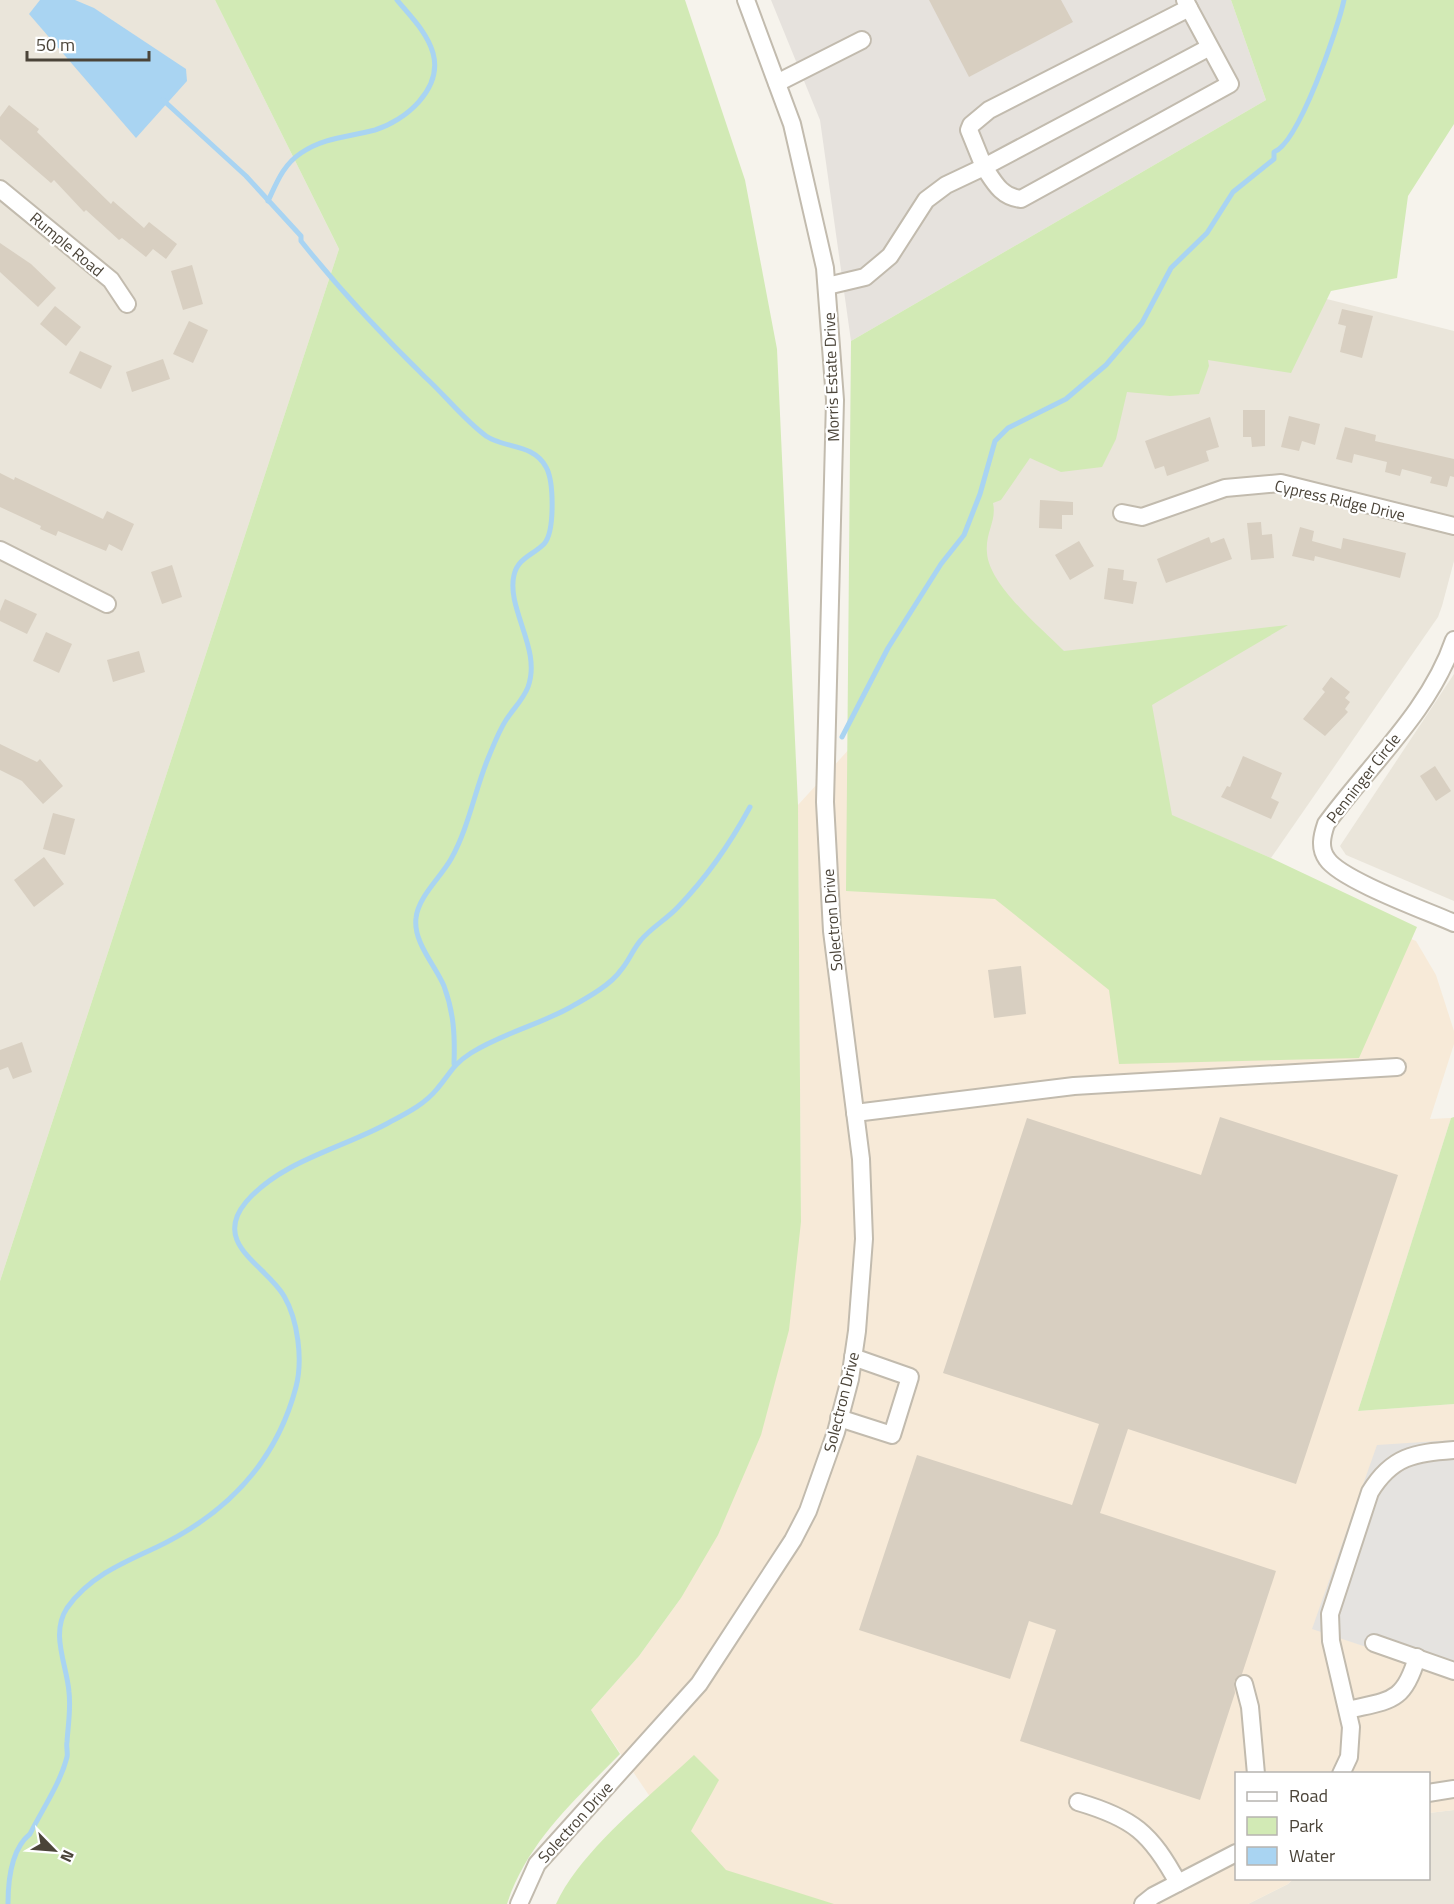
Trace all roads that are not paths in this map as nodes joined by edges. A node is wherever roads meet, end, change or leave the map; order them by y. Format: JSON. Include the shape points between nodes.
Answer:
{"nodes":[{"id":1,"x":746,"y":0,"type":"edge"},
{"id":2,"x":1187,"y":4,"type":"edge"},
{"id":3,"x":862,"y":40,"type":"dead end"},
{"id":4,"x":1210,"y":46,"type":"junction"},
{"id":5,"x":777,"y":83,"type":"junction"},
{"id":6,"x":984,"y":167,"type":"junction"},
{"id":7,"x":0,"y":189,"type":"edge"},
{"id":8,"x":827,"y":286,"type":"junction"},
{"id":9,"x":127,"y":304,"type":"dead end"},
{"id":10,"x":1122,"y":513,"type":"dead end"},
{"id":11,"x":1454,"y":526,"type":"edge"},
{"id":12,"x":0,"y":550,"type":"edge"},
{"id":13,"x":107,"y":604,"type":"dead end"},
{"id":14,"x":1454,"y":640,"type":"edge"},
{"id":15,"x":825,"y":802,"type":"joint"},
{"id":16,"x":1454,"y":923,"type":"edge"},
{"id":17,"x":1397,"y":1066,"type":"dead end"},
{"id":18,"x":855,"y":1113,"type":"junction"},
{"id":19,"x":853,"y":1358,"type":"junction"},
{"id":20,"x":839,"y":1418,"type":"junction"},
{"id":21,"x":1454,"y":1450,"type":"edge"},
{"id":22,"x":1374,"y":1643,"type":"dead end"},
{"id":23,"x":1417,"y":1657,"type":"junction"},
{"id":24,"x":1454,"y":1671,"type":"edge"},
{"id":25,"x":1244,"y":1684,"type":"dead end"},
{"id":26,"x":1348,"y":1710,"type":"junction"},
{"id":27,"x":1256,"y":1772,"type":"edge"},
{"id":28,"x":1342,"y":1772,"type":"edge"},
{"id":29,"x":1454,"y":1790,"type":"edge"},
{"id":30,"x":1430,"y":1792,"type":"edge"},
{"id":31,"x":1078,"y":1802,"type":"dead end"},
{"id":32,"x":1235,"y":1854,"type":"edge"},
{"id":33,"x":1178,"y":1883,"type":"junction"},
{"id":34,"x":519,"y":1904,"type":"edge"},
{"id":35,"x":1143,"y":1904,"type":"edge"}],
"edges":[{"from":1,"to":5,"type":"street","name":"Morris Estate Drive"},
{"from":2,"to":4,"type":"street"},
{"from":2,"to":6,"type":"street","via":[[989,110],[969,130]]},
{"from":3,"to":5,"type":"street"},
{"from":4,"to":6,"type":"street"},
{"from":4,"to":6,"type":"street","via":[[1230,84],[1021,199],[1010,198],[1000,190]]},
{"from":5,"to":8,"type":"street","name":"Morris Estate Drive","via":[[792,124]]},
{"from":6,"to":8,"type":"street","via":[[946,185],[926,200],[890,256],[865,277]]},
{"from":7,"to":9,"type":"street","name":"Rumple Road","via":[[111,280]]},
{"from":8,"to":15,"type":"street","name":"Morris Estate Drive","via":[[835,400]]},
{"from":10,"to":11,"type":"street","name":"Cypress Ridge Drive","via":[[1142,516],[1225,488],[1281,483]]},
{"from":12,"to":13,"type":"street"},
{"from":14,"to":16,"type":"street","name":"Penninger Circle","via":[[1444,666],[1421,704],[1326,824],[1322,847],[1332,865],[1357,880]]},
{"from":15,"to":18,"type":"street","name":"Solectron Drive","via":[[832,931]]},
{"from":17,"to":18,"type":"street","via":[[1074,1086]]},
{"from":18,"to":19,"type":"street","name":"Solectron Drive","via":[[864,1239]]},
{"from":19,"to":20,"type":"street","name":"Solectron Drive"},
{"from":19,"to":20,"type":"street","via":[[910,1377],[892,1435]]},
{"from":20,"to":34,"type":"street","name":"Solectron Drive","via":[[822,1475],[793,1540],[699,1684],[537,1864]]},
{"from":21,"to":26,"type":"street","via":[[1406,1456],[1379,1477],[1370,1492],[1330,1614],[1331,1641]]},
{"from":22,"to":23,"type":"street"},
{"from":23,"to":24,"type":"street"},
{"from":23,"to":26,"type":"street","via":[[1404,1690],[1395,1697]]},
{"from":25,"to":27,"type":"street"},
{"from":26,"to":28,"type":"street","via":[[1349,1757]]},
{"from":29,"to":30,"type":"street"},
{"from":31,"to":33,"type":"street","via":[[1135,1826],[1152,1840]]},
{"from":32,"to":33,"type":"street"},
{"from":33,"to":35,"type":"street"}]}
